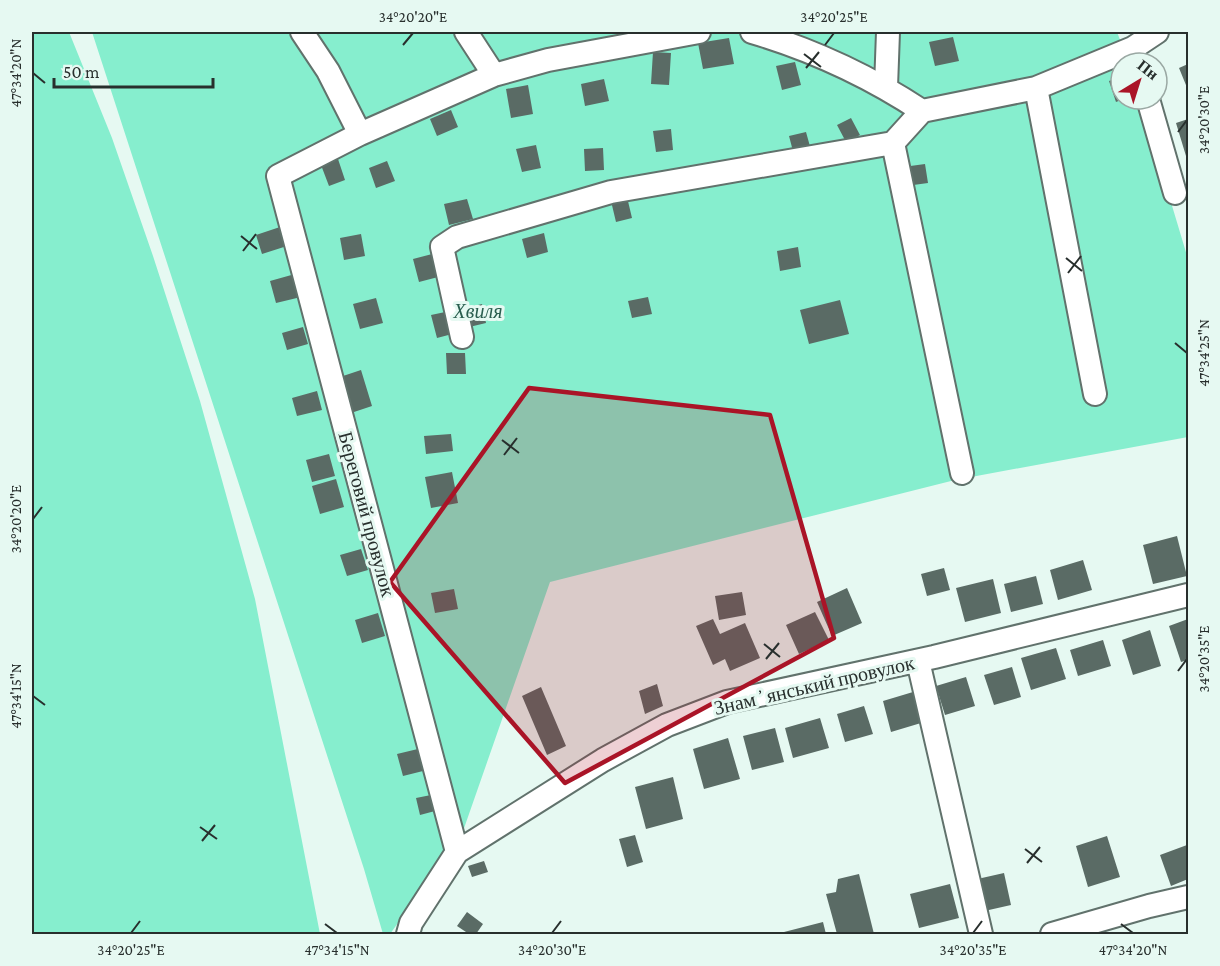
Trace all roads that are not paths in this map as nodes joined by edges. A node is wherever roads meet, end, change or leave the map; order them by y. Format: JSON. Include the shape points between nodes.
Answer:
{"nodes":[{"id":1,"x":302,"y":32,"type":"edge"},
{"id":2,"x":466,"y":32,"type":"edge"},
{"id":3,"x":699,"y":32,"type":"edge"},
{"id":4,"x":752,"y":32,"type":"edge"},
{"id":5,"x":888,"y":32,"type":"edge"},
{"id":6,"x":1157,"y":32,"type":"edge"},
{"id":7,"x":616,"y":39,"type":"edge"},
{"id":8,"x":1140,"y":51,"type":"edge"},
{"id":9,"x":1109,"y":64,"type":"edge"},
{"id":10,"x":494,"y":75,"type":"junction"},
{"id":11,"x":886,"y":87,"type":"junction"},
{"id":12,"x":1036,"y":88,"type":"junction"},
{"id":13,"x":922,"y":111,"type":"junction"},
{"id":14,"x":1151,"y":111,"type":"edge"},
{"id":15,"x":360,"y":134,"type":"junction"},
{"id":16,"x":893,"y":143,"type":"junction"},
{"id":17,"x":1175,"y":193,"type":"dead end"},
{"id":18,"x":462,"y":337,"type":"dead end"},
{"id":19,"x":1095,"y":394,"type":"dead end"},
{"id":20,"x":962,"y":473,"type":"dead end"},
{"id":21,"x":1188,"y":595,"type":"edge"},
{"id":22,"x":918,"y":661,"type":"junction"},
{"id":23,"x":457,"y":852,"type":"junction"},
{"id":24,"x":1188,"y":897,"type":"edge"},
{"id":25,"x":408,"y":934,"type":"edge"},
{"id":26,"x":981,"y":934,"type":"edge"},
{"id":27,"x":1052,"y":934,"type":"edge"}],
"edges":[{"from":1,"to":15,"type":"street","via":[[328,70]]},
{"from":2,"to":10,"type":"street"},
{"from":3,"to":7,"type":"street"},
{"from":4,"to":11,"type":"street","via":[[824,56]]},
{"from":5,"to":11,"type":"street"},
{"from":6,"to":8,"type":"street"},
{"from":7,"to":10,"type":"street"},
{"from":9,"to":12,"type":"street"},
{"from":10,"to":15,"type":"street"},
{"from":11,"to":13,"type":"street"},
{"from":12,"to":13,"type":"street"},
{"from":12,"to":19,"type":"street"},
{"from":13,"to":16,"type":"street"},
{"from":14,"to":17,"type":"street"},
{"from":15,"to":23,"type":"street","name":"Береговий провулок","via":[[278,176]]},
{"from":16,"to":18,"type":"street","via":[[611,192],[457,237],[442,247]]},
{"from":16,"to":20,"type":"street"},
{"from":21,"to":22,"type":"street","name":"Знамʼянський провулок"},
{"from":22,"to":23,"type":"street","name":"Знамʼянський провулок","via":[[727,702],[667,725],[603,760]]},
{"from":22,"to":26,"type":"street"},
{"from":23,"to":25,"type":"street","name":"Знамʼянський провулок","via":[[411,923]]},
{"from":24,"to":27,"type":"street"}]}
